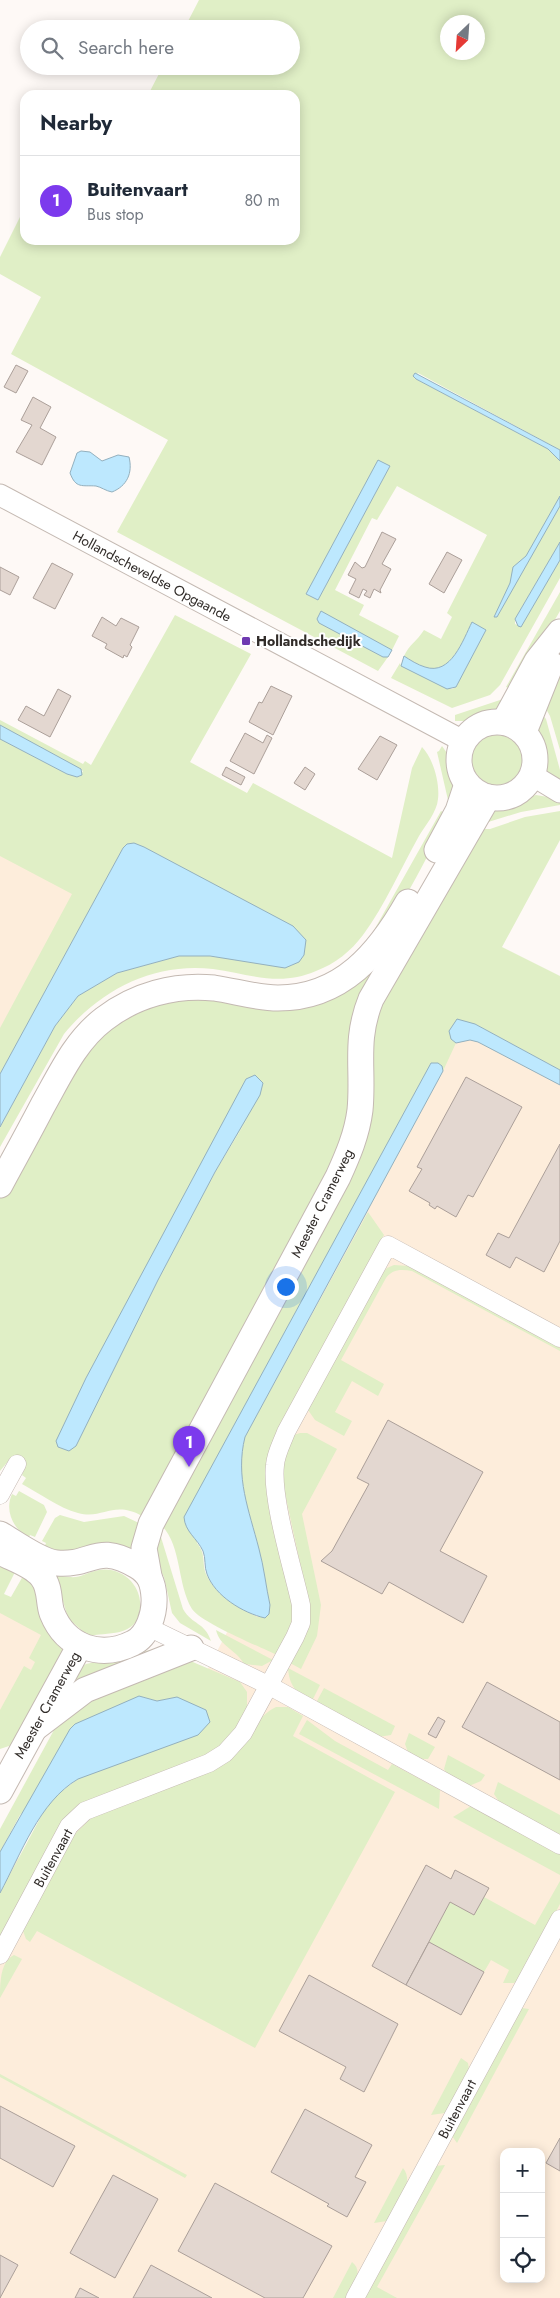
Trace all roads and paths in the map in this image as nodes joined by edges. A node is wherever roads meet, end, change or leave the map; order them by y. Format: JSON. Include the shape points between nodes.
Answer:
{"nodes":[{"id":1,"x":0,"y":496,"type":"edge"},
{"id":2,"x":559,"y":634,"type":"edge"},
{"id":3,"x":514,"y":727,"type":"junction"},
{"id":4,"x":463,"y":742,"type":"junction"},
{"id":5,"x":532,"y":775,"type":"junction"},
{"id":6,"x":478,"y":791,"type":"junction"},
{"id":7,"x":560,"y":792,"type":"edge"},
{"id":8,"x":0,"y":1186,"type":"edge"},
{"id":9,"x":560,"y":1338,"type":"edge"},
{"id":10,"x":17,"y":1464,"type":"dead end"},
{"id":11,"x":0,"y":1495,"type":"edge"},
{"id":12,"x":0,"y":1534,"type":"edge"},
{"id":13,"x":0,"y":1552,"type":"edge"},
{"id":14,"x":149,"y":1576,"type":"junction"},
{"id":15,"x":148,"y":1627,"type":"junction"},
{"id":16,"x":80,"y":1645,"type":"junction"},
{"id":17,"x":191,"y":1648,"type":"junction"},
{"id":18,"x":268,"y":1686,"type":"junction"},
{"id":19,"x":34,"y":1728,"type":"junction"},
{"id":20,"x":0,"y":1791,"type":"edge"},
{"id":21,"x":560,"y":1845,"type":"edge"},
{"id":22,"x":560,"y":1919,"type":"edge"},
{"id":23,"x":0,"y":1955,"type":"edge"},
{"id":24,"x":355,"y":2298,"type":"edge"}],
"edges":[{"from":1,"to":4,"type":"street","name":"Hollandscheveldse Opgaande"},
{"from":2,"to":3,"type":"main road","via":[[550,667]]},
{"from":3,"to":4,"type":"main road","via":[[491,722],[481,724]]},
{"from":3,"to":5,"type":"main road","via":[[532,745],[535,755]]},
{"from":4,"to":6,"type":"main road","via":[[459,753],[460,772]]},
{"from":5,"to":6,"type":"main road","via":[[514,794],[499,798]]},
{"from":5,"to":7,"type":"street"},
{"from":6,"to":8,"type":"main road","via":[[458,811],[392,929],[364,964],[340,982],[307,994],[278,998],[190,987],[140,998],[102,1020],[75,1049]]},
{"from":6,"to":14,"type":"main road","name":"Meester Cramerweg","via":[[371,999],[361,1030],[360,1110],[351,1148],[150,1524],[144,1548]]},
{"from":9,"to":18,"type":"street","name":"Buitenvaart","via":[[388,1245],[277,1453],[277,1499],[301,1605],[301,1622]]},
{"from":10,"to":11,"type":"street"},
{"from":12,"to":14,"type":"main road","via":[[56,1563],[108,1554],[125,1559]]},
{"from":13,"to":16,"type":"main road","via":[[42,1576],[61,1631]]},
{"from":14,"to":15,"type":"main road","name":"Meester Cramerweg","via":[[154,1588],[155,1606]]},
{"from":15,"to":16,"type":"main road","via":[[138,1641],[120,1649],[105,1652]]},
{"from":15,"to":17,"type":"street"},
{"from":16,"to":19,"type":"main road","name":"Meester Cramerweg"},
{"from":17,"to":18,"type":"street"},
{"from":17,"to":19,"type":"main road","via":[[85,1690]]},
{"from":18,"to":21,"type":"street"},
{"from":18,"to":23,"type":"street","name":"Buitenvaart","via":[[243,1733],[225,1753],[95,1805],[75,1819]]},
{"from":19,"to":20,"type":"main road","name":"Meester Cramerweg"},
{"from":22,"to":24,"type":"street","name":"Buitenvaart"}]}
